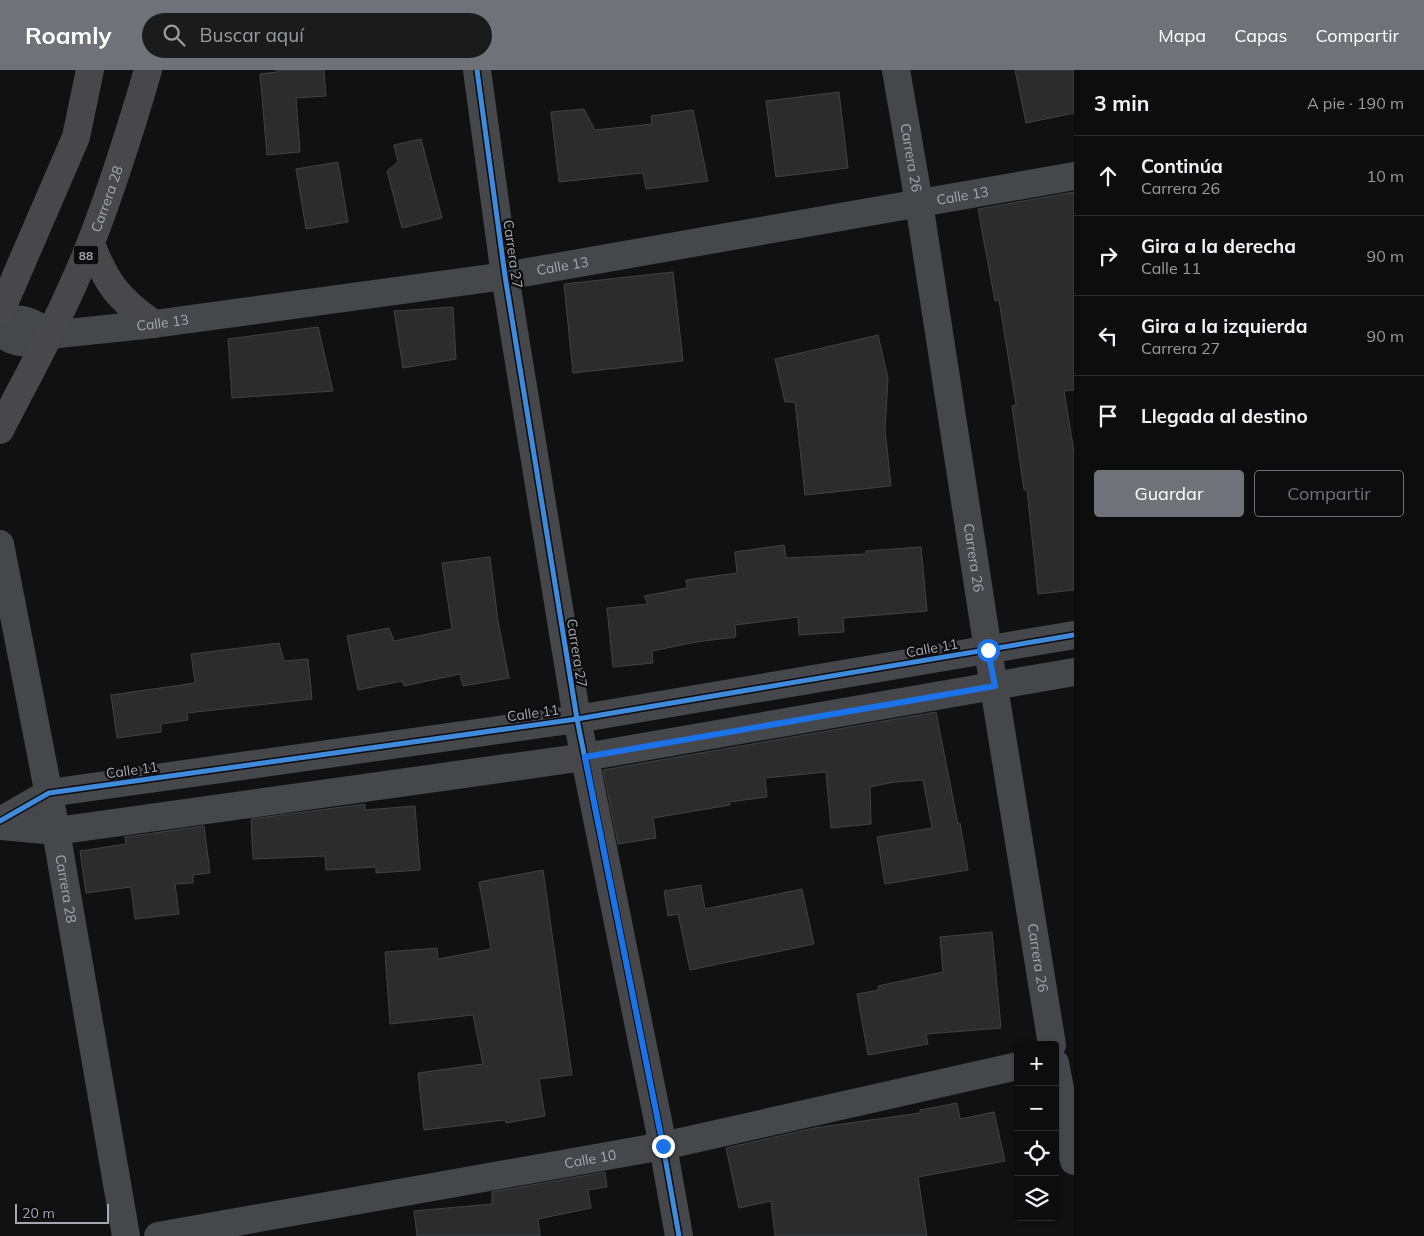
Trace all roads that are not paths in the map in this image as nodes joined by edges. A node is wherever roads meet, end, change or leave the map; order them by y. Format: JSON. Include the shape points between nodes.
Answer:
{"nodes":[{"id":1,"x":90,"y":70,"type":"edge"},
{"id":2,"x":148,"y":70,"type":"edge"},
{"id":3,"x":477,"y":70,"type":"edge"},
{"id":4,"x":896,"y":70,"type":"edge"},
{"id":5,"x":1074,"y":176,"type":"edge"},
{"id":6,"x":919,"y":202,"type":"junction"},
{"id":7,"x":91,"y":244,"type":"junction"},
{"id":8,"x":505,"y":276,"type":"junction"},
{"id":9,"x":0,"y":313,"type":"edge"},
{"id":10,"x":0,"y":322,"type":"edge"},
{"id":11,"x":154,"y":324,"type":"junction"},
{"id":12,"x":0,"y":331,"type":"edge"},
{"id":13,"x":49,"y":334,"type":"junction"},
{"id":14,"x":0,"y":430,"type":"edge"},
{"id":15,"x":0,"y":544,"type":"edge"},
{"id":16,"x":1074,"y":635,"type":"edge"},
{"id":17,"x":988,"y":650,"type":"junction"},
{"id":18,"x":1074,"y":672,"type":"edge"},
{"id":19,"x":995,"y":686,"type":"junction"},
{"id":20,"x":576,"y":719,"type":"junction"},
{"id":21,"x":585,"y":757,"type":"junction"},
{"id":22,"x":49,"y":794,"type":"junction"},
{"id":23,"x":0,"y":821,"type":"edge"},
{"id":24,"x":0,"y":826,"type":"edge"},
{"id":25,"x":56,"y":831,"type":"junction"},
{"id":26,"x":1051,"y":1041,"type":"edge"},
{"id":27,"x":1074,"y":1054,"type":"edge"},
{"id":28,"x":1059,"y":1056,"type":"edge"},
{"id":29,"x":1014,"y":1067,"type":"edge"},
{"id":30,"x":1059,"y":1084,"type":"edge"},
{"id":31,"x":663,"y":1146,"type":"junction"},
{"id":32,"x":1074,"y":1161,"type":"edge"},
{"id":33,"x":126,"y":1236,"type":"edge"},
{"id":34,"x":158,"y":1236,"type":"edge"},
{"id":35,"x":679,"y":1236,"type":"edge"}],
"edges":[{"from":1,"to":9,"type":"highway","via":[[76,136]]},
{"from":2,"to":7,"type":"highway","name":"Carrera 28","number":"88","via":[[126,146]]},
{"from":3,"to":8,"type":"street","name":"Carrera 27"},
{"from":4,"to":6,"type":"street","name":"Carrera 26"},
{"from":5,"to":6,"type":"street","name":"Calle 13"},
{"from":6,"to":8,"type":"street","name":"Calle 13"},
{"from":6,"to":17,"type":"street","name":"Carrera 26"},
{"from":7,"to":11,"type":"highway","via":[[100,268],[114,290],[132,309]]},
{"from":7,"to":13,"type":"highway","name":"Carrera 28","number":"88"},
{"from":8,"to":11,"type":"street","name":"Calle 13"},
{"from":8,"to":20,"type":"street","name":"Carrera 27"},
{"from":10,"to":13,"type":"street","via":[[24,320]]},
{"from":11,"to":13,"type":"street","name":"Calle 13"},
{"from":12,"to":13,"type":"street","name":"Calle 13","via":[[20,343],[41,340]]},
{"from":13,"to":14,"type":"highway","name":"Carrera 28","number":"88"},
{"from":15,"to":22,"type":"street","name":"Carrera 28"},
{"from":16,"to":17,"type":"street","name":"Calle 11"},
{"from":17,"to":19,"type":"street","name":"Carrera 26"},
{"from":17,"to":20,"type":"street","name":"Calle 11"},
{"from":18,"to":19,"type":"street"},
{"from":19,"to":21,"type":"street"},
{"from":19,"to":26,"type":"street","name":"Carrera 26"},
{"from":20,"to":21,"type":"street","name":"Carrera 27"},
{"from":20,"to":22,"type":"street","name":"Calle 11"},
{"from":21,"to":25,"type":"street"},
{"from":21,"to":31,"type":"street","name":"Carrera 27"},
{"from":22,"to":23,"type":"street","name":"Calle 11"},
{"from":22,"to":25,"type":"street","name":"Carrera 28"},
{"from":24,"to":25,"type":"street"},
{"from":25,"to":33,"type":"street","name":"Carrera 28"},
{"from":27,"to":28,"type":"street"},
{"from":29,"to":31,"type":"street","name":"Calle 10"},
{"from":30,"to":32,"type":"street"},
{"from":31,"to":34,"type":"street","name":"Calle 10"},
{"from":31,"to":35,"type":"street","name":"Carrera 27"}]}
